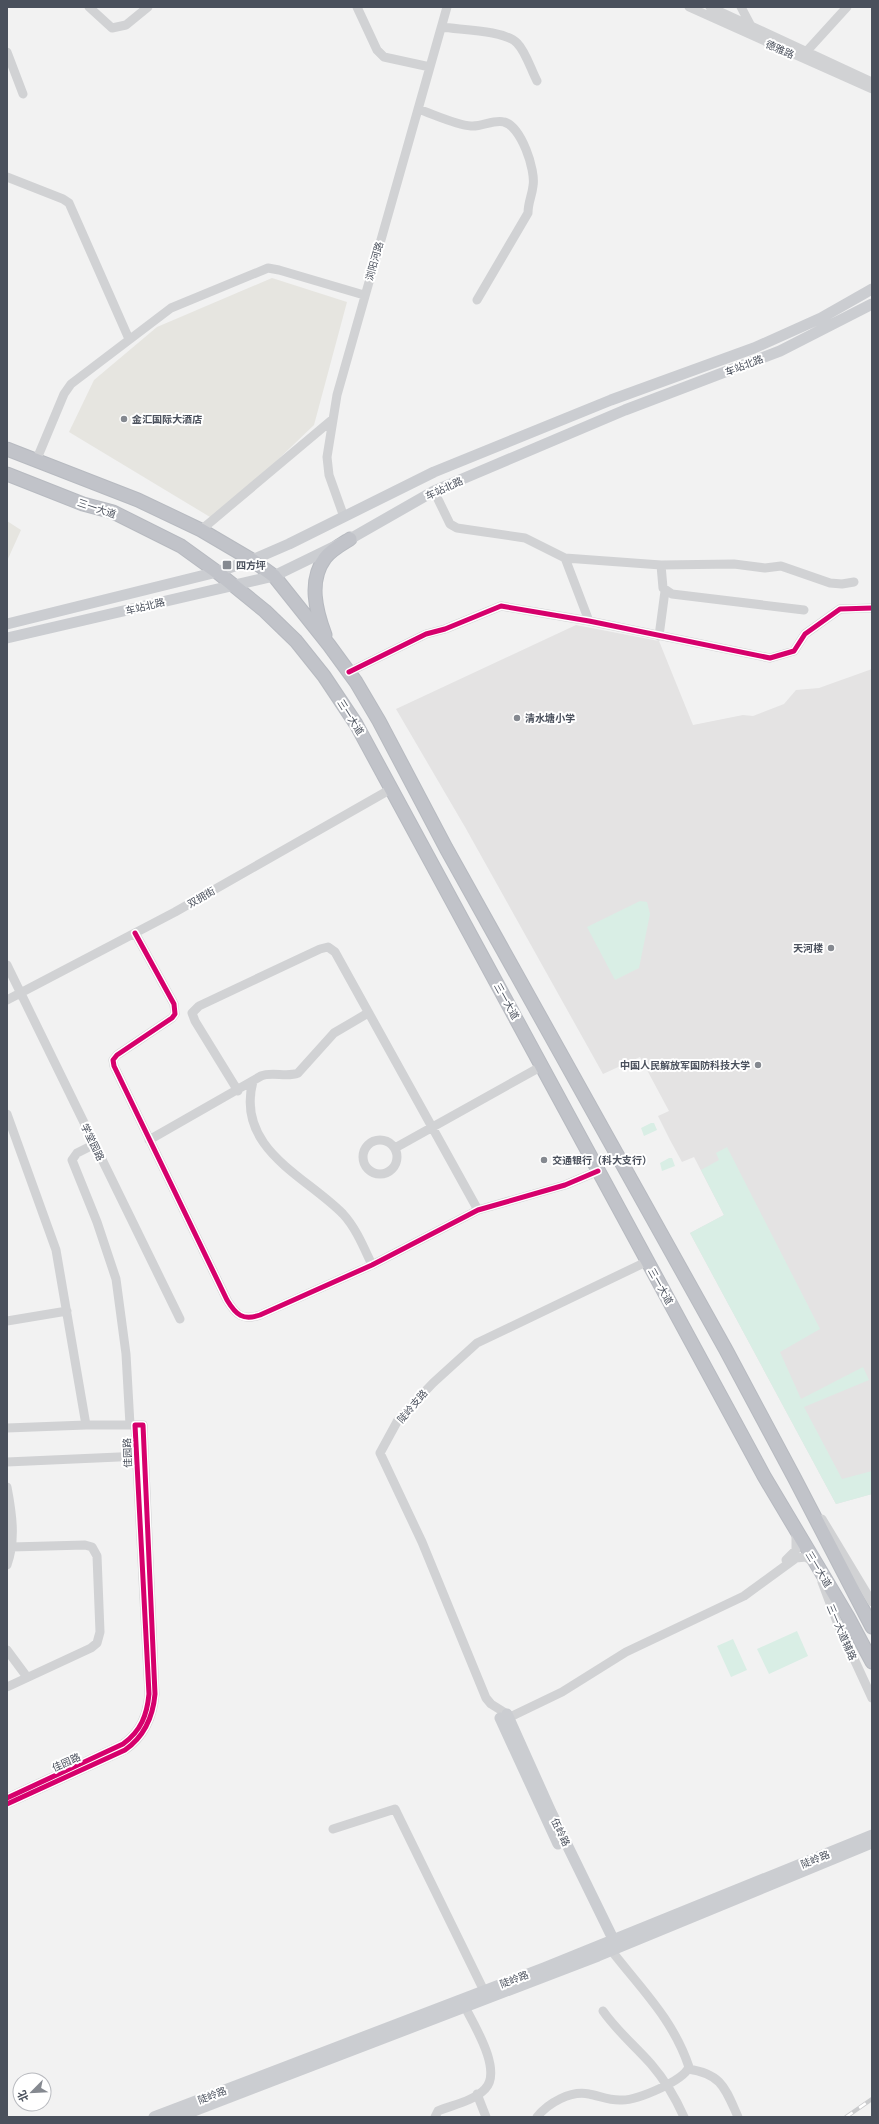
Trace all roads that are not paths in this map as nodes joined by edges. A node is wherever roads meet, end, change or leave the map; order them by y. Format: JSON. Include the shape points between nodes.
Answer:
{"nodes":[{"id":1,"x":89,"y":7,"type":"edge"},
{"id":2,"x":148,"y":7,"type":"edge"},
{"id":3,"x":357,"y":7,"type":"edge"},
{"id":4,"x":448,"y":7,"type":"edge"},
{"id":5,"x":689,"y":7,"type":"edge"},
{"id":6,"x":710,"y":7,"type":"edge"},
{"id":7,"x":741,"y":7,"type":"edge"},
{"id":8,"x":847,"y":7,"type":"edge"},
{"id":9,"x":751,"y":26,"type":"junction"},
{"id":10,"x":442,"y":27,"type":"junction"},
{"id":11,"x":7,"y":52,"type":"edge"},
{"id":12,"x":806,"y":52,"type":"junction"},
{"id":13,"x":430,"y":67,"type":"junction"},
{"id":14,"x":537,"y":81,"type":"dead end"},
{"id":15,"x":872,"y":82,"type":"edge"},
{"id":16,"x":872,"y":89,"type":"edge"},
{"id":17,"x":23,"y":94,"type":"dead end"},
{"id":18,"x":418,"y":109,"type":"junction"},
{"id":19,"x":7,"y":177,"type":"edge"},
{"id":20,"x":872,"y":289,"type":"edge"},
{"id":21,"x":364,"y":295,"type":"junction"},
{"id":22,"x":477,"y":300,"type":"dead end"},
{"id":23,"x":872,"y":304,"type":"edge"},
{"id":24,"x":129,"y":339,"type":"junction"},
{"id":25,"x":333,"y":419,"type":"junction"},
{"id":26,"x":7,"y":449,"type":"edge"},
{"id":27,"x":36,"y":461,"type":"junction"},
{"id":28,"x":7,"y":474,"type":"edge"},
{"id":29,"x":434,"y":492,"type":"junction"},
{"id":30,"x":344,"y":517,"type":"junction"},
{"id":31,"x":201,"y":530,"type":"junction"},
{"id":32,"x":350,"y":539,"type":"junction"},
{"id":33,"x":565,"y":558,"type":"junction"},
{"id":34,"x":252,"y":560,"type":"junction"},
{"id":35,"x":662,"y":565,"type":"junction"},
{"id":36,"x":217,"y":572,"type":"junction"},
{"id":37,"x":274,"y":576,"type":"junction"},
{"id":38,"x":854,"y":582,"type":"dead end"},
{"id":39,"x":235,"y":586,"type":"junction"},
{"id":40,"x":665,"y":591,"type":"junction"},
{"id":41,"x":872,"y":608,"type":"edge"},
{"id":42,"x":804,"y":610,"type":"dead end"},
{"id":43,"x":589,"y":621,"type":"junction"},
{"id":44,"x":7,"y":624,"type":"edge"},
{"id":45,"x":659,"y":636,"type":"junction"},
{"id":46,"x":7,"y":638,"type":"edge"},
{"id":47,"x":329,"y":645,"type":"junction"},
{"id":48,"x":349,"y":672,"type":"junction"},
{"id":49,"x":391,"y":789,"type":"junction"},
{"id":50,"x":135,"y":933,"type":"junction"},
{"id":51,"x":7,"y":965,"type":"edge"},
{"id":52,"x":21,"y":994,"type":"junction"},
{"id":53,"x":7,"y":1000,"type":"edge"},
{"id":54,"x":176,"y":1009,"type":"junction"},
{"id":55,"x":368,"y":1012,"type":"junction"},
{"id":56,"x":192,"y":1013,"type":"junction"},
{"id":57,"x":542,"y":1066,"type":"junction"},
{"id":58,"x":253,"y":1082,"type":"junction"},
{"id":59,"x":238,"y":1091,"type":"junction"},
{"id":60,"x":7,"y":1114,"type":"edge"},
{"id":61,"x":432,"y":1128,"type":"junction"},
{"id":62,"x":149,"y":1140,"type":"junction"},
{"id":63,"x":95,"y":1144,"type":"junction"},
{"id":64,"x":395,"y":1148,"type":"dead end"},
{"id":65,"x":598,"y":1171,"type":"junction"},
{"id":66,"x":478,"y":1210,"type":"junction"},
{"id":67,"x":648,"y":1261,"type":"junction"},
{"id":68,"x":372,"y":1265,"type":"junction"},
{"id":69,"x":67,"y":1311,"type":"junction"},
{"id":70,"x":180,"y":1319,"type":"dead end"},
{"id":71,"x":7,"y":1321,"type":"edge"},
{"id":72,"x":86,"y":1425,"type":"junction"},
{"id":73,"x":133,"y":1425,"type":"junction"},
{"id":74,"x":7,"y":1428,"type":"edge"},
{"id":75,"x":140,"y":1456,"type":"junction"},
{"id":76,"x":7,"y":1462,"type":"edge"},
{"id":77,"x":7,"y":1487,"type":"edge"},
{"id":78,"x":795,"y":1528,"type":"junction"},
{"id":79,"x":11,"y":1548,"type":"junction"},
{"id":80,"x":7,"y":1565,"type":"edge"},
{"id":81,"x":816,"y":1565,"type":"junction"},
{"id":82,"x":867,"y":1605,"type":"edge"},
{"id":83,"x":872,"y":1627,"type":"edge"},
{"id":84,"x":7,"y":1650,"type":"edge"},
{"id":85,"x":872,"y":1662,"type":"edge"},
{"id":86,"x":27,"y":1677,"type":"junction"},
{"id":87,"x":7,"y":1687,"type":"edge"},
{"id":88,"x":872,"y":1698,"type":"edge"},
{"id":89,"x":504,"y":1718,"type":"junction"},
{"id":90,"x":7,"y":1798,"type":"edge"},
{"id":91,"x":7,"y":1804,"type":"edge"},
{"id":92,"x":333,"y":1829,"type":"dead end"},
{"id":93,"x":872,"y":1835,"type":"edge"},
{"id":94,"x":872,"y":1843,"type":"edge"},
{"id":95,"x":612,"y":1945,"type":"junction"},
{"id":96,"x":486,"y":1994,"type":"junction"},
{"id":97,"x":465,"y":2007,"type":"junction"},
{"id":98,"x":603,"y":2011,"type":"dead end"},
{"id":99,"x":688,"y":2069,"type":"junction"},
{"id":100,"x":666,"y":2085,"type":"junction"},
{"id":101,"x":477,"y":2094,"type":"junction"},
{"id":102,"x":154,"y":2117,"type":"edge"},
{"id":103,"x":179,"y":2117,"type":"edge"},
{"id":104,"x":435,"y":2117,"type":"edge"},
{"id":105,"x":486,"y":2117,"type":"edge"},
{"id":106,"x":537,"y":2117,"type":"edge"},
{"id":107,"x":684,"y":2117,"type":"edge"},
{"id":108,"x":738,"y":2117,"type":"edge"}],
"edges":[{"from":1,"to":2,"type":"street","via":[[112,28],[126,25]]},
{"from":3,"to":13,"type":"street","via":[[377,50],[384,57]]},
{"from":4,"to":10,"type":"street","name":"浏阳河路"},
{"from":5,"to":16,"type":"street","name":"德雅路"},
{"from":6,"to":9,"type":"street","name":"德雅路"},
{"from":7,"to":9,"type":"street"},
{"from":8,"to":12,"type":"street"},
{"from":9,"to":12,"type":"street","name":"德雅路"},
{"from":10,"to":13,"type":"street","name":"浏阳河路"},
{"from":10,"to":14,"type":"street","via":[[510,37],[518,44]]},
{"from":11,"to":17,"type":"street"},
{"from":12,"to":15,"type":"street","name":"德雅路"},
{"from":13,"to":18,"type":"street","name":"浏阳河路"},
{"from":18,"to":21,"type":"street","name":"浏阳河路"},
{"from":18,"to":22,"type":"street","via":[[470,126],[504,121],[512,125],[520,136],[532,167],[533,186],[528,199],[528,213]]},
{"from":19,"to":24,"type":"street","via":[[69,203]]},
{"from":20,"to":30,"type":"main road","name":"车站北路","via":[[821,318],[754,348],[611,400],[434,472]]},
{"from":21,"to":24,"type":"street","via":[[268,268],[171,308]]},
{"from":21,"to":25,"type":"street","name":"浏阳河路"},
{"from":23,"to":29,"type":"main road","name":"车站北路","via":[[780,351],[625,410]]},
{"from":24,"to":27,"type":"street","via":[[71,384],[64,394]]},
{"from":25,"to":30,"type":"street","name":"浏阳河路","via":[[327,457],[329,475]]},
{"from":25,"to":31,"type":"street"},
{"from":26,"to":27,"type":"highway","name":"三一大道"},
{"from":27,"to":31,"type":"highway","name":"三一大道","via":[[138,500]]},
{"from":28,"to":36,"type":"highway","name":"三一大道","via":[[82,504],[113,512],[181,546]]},
{"from":29,"to":32,"type":"main road","name":"车站北路"},
{"from":29,"to":33,"type":"street","via":[[450,524],[457,528],[525,538]]},
{"from":30,"to":34,"type":"main road","name":"车站北路"},
{"from":31,"to":34,"type":"highway","name":"三一大道"},
{"from":32,"to":37,"type":"main road","name":"车站北路"},
{"from":32,"to":47,"type":"highway","via":[[326,557],[318,570],[314,588]]},
{"from":33,"to":35,"type":"street"},
{"from":33,"to":43,"type":"street"},
{"from":34,"to":36,"type":"main road","name":"车站北路"},
{"from":34,"to":37,"type":"highway","name":"三一大道"},
{"from":35,"to":38,"type":"street","via":[[734,564],[765,568],[781,566],[830,582]]},
{"from":35,"to":40,"type":"street","via":[[662,585]]},
{"from":36,"to":39,"type":"highway","name":"三一大道"},
{"from":36,"to":44,"type":"main road","name":"车站北路"},
{"from":37,"to":39,"type":"main road","name":"车站北路"},
{"from":37,"to":47,"type":"highway","name":"三一大道"},
{"from":39,"to":46,"type":"main road","name":"车站北路"},
{"from":39,"to":49,"type":"highway","name":"三一大道","via":[[296,641],[324,676],[356,724]]},
{"from":40,"to":42,"type":"street","via":[[672,594]]},
{"from":40,"to":45,"type":"street"},
{"from":41,"to":45,"type":"street","via":[[840,609],[805,634],[794,651],[776,658]]},
{"from":43,"to":45,"type":"street"},
{"from":43,"to":48,"type":"street","via":[[501,606],[426,634]]},
{"from":47,"to":48,"type":"highway","name":"三一大道"},
{"from":48,"to":82,"type":"highway","name":"三一大道","via":[[379,721],[446,848]]},
{"from":49,"to":50,"type":"street","name":"双拥街"},
{"from":49,"to":57,"type":"highway","name":"三一大道"},
{"from":50,"to":52,"type":"street","name":"双拥街"},
{"from":50,"to":54,"type":"street"},
{"from":51,"to":52,"type":"street","name":"学堂园路"},
{"from":52,"to":53,"type":"street","name":"双拥街"},
{"from":52,"to":63,"type":"street","name":"学堂园路"},
{"from":54,"to":56,"type":"street"},
{"from":54,"to":62,"type":"street","via":[[176,1014],[172,1018],[113,1060]]},
{"from":55,"to":56,"type":"street","via":[[335,952],[328,947],[199,1006]]},
{"from":55,"to":58,"type":"street","via":[[334,1033],[298,1073],[292,1076],[266,1074]]},
{"from":55,"to":61,"type":"street"},
{"from":56,"to":59,"type":"street"},
{"from":57,"to":61,"type":"street"},
{"from":57,"to":65,"type":"highway","name":"三一大道"},
{"from":58,"to":59,"type":"street"},
{"from":58,"to":68,"type":"street","via":[[249,1096],[250,1106],[256,1127],[267,1148],[283,1166],[343,1214],[352,1225]]},
{"from":59,"to":62,"type":"street"},
{"from":60,"to":69,"type":"street","via":[[56,1250]]},
{"from":61,"to":64,"type":"street"},
{"from":61,"to":66,"type":"street"},
{"from":62,"to":68,"type":"street","via":[[227,1300],[244,1318],[250,1319],[260,1315]]},
{"from":63,"to":70,"type":"street","name":"学堂园路"},
{"from":63,"to":73,"type":"street","name":"佳园路","via":[[77,1153],[72,1160],[116,1279]]},
{"from":65,"to":66,"type":"street","via":[[565,1185]]},
{"from":65,"to":67,"type":"highway","name":"三一大道"},
{"from":66,"to":68,"type":"street"},
{"from":67,"to":78,"type":"highway","name":"三一大道"},
{"from":67,"to":89,"type":"street","name":"陡岭支路","via":[[477,1343],[433,1383],[398,1420],[380,1453],[422,1542],[486,1698]]},
{"from":69,"to":71,"type":"street"},
{"from":69,"to":72,"type":"street"},
{"from":72,"to":73,"type":"street"},
{"from":72,"to":74,"type":"street"},
{"from":73,"to":75,"type":"street","name":"佳园路"},
{"from":75,"to":76,"type":"street"},
{"from":75,"to":90,"type":"street","name":"佳园路","via":[[149,1694],[145,1716],[134,1735],[123,1744]]},
{"from":75,"to":91,"type":"street","name":"佳园路","via":[[155,1694],[150,1720],[139,1739],[125,1750]]},
{"from":77,"to":79,"type":"street","via":[[11,1515]]},
{"from":78,"to":81,"type":"highway","name":"三一大道"},
{"from":78,"to":89,"type":"street","via":[[798,1540],[793,1555],[742,1593],[624,1648],[573,1681]]},
{"from":79,"to":80,"type":"street"},
{"from":79,"to":86,"type":"street","via":[[85,1545],[92,1547],[97,1556],[100,1632],[97,1643]]},
{"from":81,"to":85,"type":"highway","name":"三一大道"},
{"from":81,"to":88,"type":"street","name":"三一大道辅路","via":[[837,1622]]},
{"from":81,"to":89,"type":"street","via":[[806,1557],[796,1558],[744,1596],[626,1652],[562,1692]]},
{"from":82,"to":83,"type":"highway","name":"三一大道"},
{"from":84,"to":86,"type":"street"},
{"from":86,"to":87,"type":"street"},
{"from":89,"to":95,"type":"main road","name":"伍岭路","via":[[551,1812]]},
{"from":92,"to":96,"type":"street","via":[[395,1809]]},
{"from":93,"to":95,"type":"main road","name":"陡岭路"},
{"from":94,"to":95,"type":"main road","name":"陡岭路"},
{"from":95,"to":96,"type":"main road","name":"陡岭路"},
{"from":95,"to":99,"type":"street","via":[[670,2024],[679,2040]]},
{"from":96,"to":97,"type":"main road","name":"陡岭路"},
{"from":96,"to":102,"type":"main road","name":"陡岭路"},
{"from":97,"to":101,"type":"street","via":[[485,2049],[492,2073],[485,2090]]},
{"from":97,"to":103,"type":"main road","name":"陡岭路"},
{"from":98,"to":100,"type":"street","via":[[652,2065]]},
{"from":99,"to":100,"type":"street","via":[[679,2079]]},
{"from":99,"to":108,"type":"street","via":[[713,2076],[722,2086]]},
{"from":100,"to":106,"type":"street","via":[[622,2100],[578,2093],[558,2100]]},
{"from":100,"to":107,"type":"street"},
{"from":101,"to":104,"type":"street","via":[[438,2111]]},
{"from":101,"to":105,"type":"street"}]}
